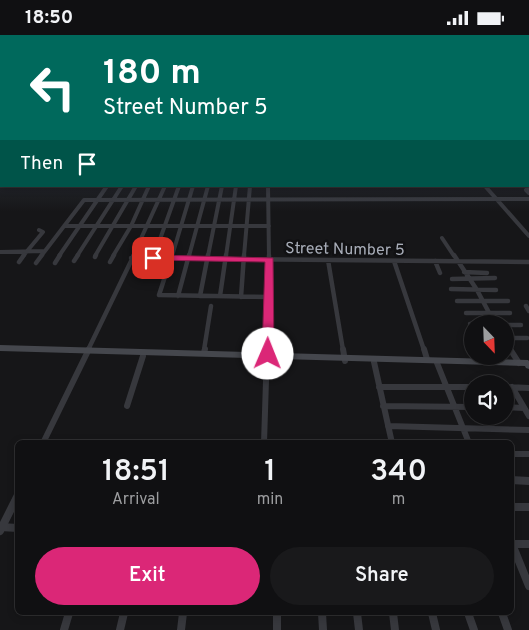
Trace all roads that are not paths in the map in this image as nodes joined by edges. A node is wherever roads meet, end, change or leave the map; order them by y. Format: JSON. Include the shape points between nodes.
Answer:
{"nodes":[{"id":1,"x":106,"y":187,"type":"edge"},
{"id":2,"x":121,"y":187,"type":"edge"},
{"id":3,"x":136,"y":187,"type":"edge"},
{"id":4,"x":149,"y":187,"type":"edge"},
{"id":5,"x":164,"y":187,"type":"edge"},
{"id":6,"x":179,"y":187,"type":"edge"},
{"id":7,"x":193,"y":187,"type":"edge"},
{"id":8,"x":208,"y":187,"type":"edge"},
{"id":9,"x":222,"y":187,"type":"edge"},
{"id":10,"x":236,"y":187,"type":"edge"},
{"id":11,"x":250,"y":187,"type":"edge"},
{"id":12,"x":268,"y":187,"type":"edge"},
{"id":13,"x":486,"y":187,"type":"edge"},
{"id":14,"x":529,"y":188,"type":"edge"},
{"id":15,"x":529,"y":193,"type":"edge"},
{"id":16,"x":498,"y":199,"type":"junction"},
{"id":17,"x":529,"y":199,"type":"edge"},
{"id":18,"x":97,"y":200,"type":"junction"},
{"id":19,"x":113,"y":200,"type":"junction"},
{"id":20,"x":129,"y":200,"type":"junction"},
{"id":21,"x":143,"y":200,"type":"junction"},
{"id":22,"x":158,"y":200,"type":"junction"},
{"id":23,"x":175,"y":200,"type":"junction"},
{"id":24,"x":189,"y":200,"type":"junction"},
{"id":25,"x":204,"y":200,"type":"junction"},
{"id":26,"x":220,"y":200,"type":"junction"},
{"id":27,"x":234,"y":200,"type":"junction"},
{"id":28,"x":250,"y":200,"type":"junction"},
{"id":29,"x":268,"y":200,"type":"junction"},
{"id":30,"x":64,"y":226,"type":"junction"},
{"id":31,"x":80,"y":226,"type":"junction"},
{"id":32,"x":97,"y":226,"type":"junction"},
{"id":33,"x":114,"y":226,"type":"junction"},
{"id":34,"x":131,"y":226,"type":"junction"},
{"id":35,"x":148,"y":226,"type":"junction"},
{"id":36,"x":165,"y":226,"type":"junction"},
{"id":37,"x":182,"y":226,"type":"junction"},
{"id":38,"x":198,"y":226,"type":"junction"},
{"id":39,"x":214,"y":226,"type":"junction"},
{"id":40,"x":230,"y":227,"type":"junction"},
{"id":41,"x":247,"y":227,"type":"junction"},
{"id":42,"x":269,"y":227,"type":"junction"},
{"id":43,"x":39,"y":230,"type":"dead end"},
{"id":44,"x":529,"y":236,"type":"edge"},
{"id":45,"x":442,"y":238,"type":"dead end"},
{"id":46,"x":2,"y":251,"type":"edge"},
{"id":47,"x":28,"y":251,"type":"junction"},
{"id":48,"x":45,"y":251,"type":"junction"},
{"id":49,"x":0,"y":256,"type":"edge"},
{"id":50,"x":95,"y":257,"type":"dead end"},
{"id":51,"x":131,"y":258,"type":"junction"},
{"id":52,"x":153,"y":258,"type":"junction"},
{"id":53,"x":171,"y":259,"type":"junction"},
{"id":54,"x":189,"y":259,"type":"junction"},
{"id":55,"x":208,"y":259,"type":"junction"},
{"id":56,"x":226,"y":259,"type":"junction"},
{"id":57,"x":245,"y":259,"type":"junction"},
{"id":58,"x":270,"y":260,"type":"junction"},
{"id":59,"x":328,"y":260,"type":"junction"},
{"id":60,"x":74,"y":261,"type":"dead end"},
{"id":61,"x":110,"y":261,"type":"dead end"},
{"id":62,"x":394,"y":261,"type":"junction"},
{"id":63,"x":435,"y":261,"type":"junction"},
{"id":64,"x":19,"y":262,"type":"dead end"},
{"id":65,"x":457,"y":262,"type":"junction"},
{"id":66,"x":529,"y":262,"type":"edge"},
{"id":67,"x":36,"y":263,"type":"dead end"},
{"id":68,"x":55,"y":263,"type":"dead end"},
{"id":69,"x":464,"y":272,"type":"junction"},
{"id":70,"x":440,"y":273,"type":"dead end"},
{"id":71,"x":487,"y":273,"type":"dead end"},
{"id":72,"x":495,"y":278,"type":"dead end"},
{"id":73,"x":452,"y":279,"type":"dead end"},
{"id":74,"x":469,"y":279,"type":"junction"},
{"id":75,"x":451,"y":289,"type":"dead end"},
{"id":76,"x":477,"y":290,"type":"junction"},
{"id":77,"x":496,"y":290,"type":"dead end"},
{"id":78,"x":178,"y":296,"type":"junction"},
{"id":79,"x":200,"y":296,"type":"junction"},
{"id":80,"x":220,"y":296,"type":"junction"},
{"id":81,"x":241,"y":297,"type":"junction"},
{"id":82,"x":270,"y":297,"type":"junction"},
{"id":83,"x":458,"y":301,"type":"dead end"},
{"id":84,"x":482,"y":301,"type":"junction"},
{"id":85,"x":508,"y":301,"type":"dead end"},
{"id":86,"x":211,"y":306,"type":"dead end"},
{"id":87,"x":466,"y":313,"type":"dead end"},
{"id":88,"x":489,"y":313,"type":"junction"},
{"id":89,"x":510,"y":313,"type":"dead end"},
{"id":90,"x":514,"y":325,"type":"edge"},
{"id":91,"x":521,"y":325,"type":"dead end"},
{"id":92,"x":527,"y":338,"type":"dead end"},
{"id":93,"x":514,"y":339,"type":"edge"},
{"id":94,"x":0,"y":348,"type":"edge"},
{"id":95,"x":0,"y":352,"type":"edge"},
{"id":96,"x":87,"y":352,"type":"junction"},
{"id":97,"x":204,"y":353,"type":"junction"},
{"id":98,"x":514,"y":354,"type":"edge"},
{"id":99,"x":143,"y":355,"type":"junction"},
{"id":100,"x":268,"y":357,"type":"junction"},
{"id":101,"x":345,"y":359,"type":"junction"},
{"id":102,"x":427,"y":359,"type":"junction"},
{"id":103,"x":374,"y":362,"type":"junction"},
{"id":104,"x":437,"y":363,"type":"junction"},
{"id":105,"x":519,"y":363,"type":"junction"},
{"id":106,"x":529,"y":365,"type":"edge"},
{"id":107,"x":379,"y":387,"type":"junction"},
{"id":108,"x":446,"y":387,"type":"junction"},
{"id":109,"x":464,"y":387,"type":"edge"},
{"id":110,"x":514,"y":387,"type":"edge"},
{"id":111,"x":529,"y":388,"type":"edge"},
{"id":112,"x":514,"y":390,"type":"edge"},
{"id":113,"x":127,"y":406,"type":"dead end"},
{"id":114,"x":384,"y":406,"type":"junction"},
{"id":115,"x":456,"y":407,"type":"junction"},
{"id":116,"x":464,"y":407,"type":"edge"},
{"id":117,"x":514,"y":407,"type":"edge"},
{"id":118,"x":524,"y":408,"type":"junction"},
{"id":119,"x":529,"y":416,"type":"edge"},
{"id":120,"x":388,"y":426,"type":"junction"},
{"id":121,"x":464,"y":428,"type":"junction"},
{"id":122,"x":529,"y":430,"type":"edge"},
{"id":123,"x":44,"y":440,"type":"edge"},
{"id":124,"x":264,"y":440,"type":"edge"},
{"id":125,"x":391,"y":440,"type":"edge"},
{"id":126,"x":468,"y":440,"type":"edge"},
{"id":127,"x":514,"y":454,"type":"edge"},
{"id":128,"x":529,"y":455,"type":"edge"},
{"id":129,"x":514,"y":480,"type":"edge"},
{"id":130,"x":529,"y":481,"type":"edge"},
{"id":131,"x":15,"y":501,"type":"edge"},
{"id":132,"x":514,"y":507,"type":"edge"},
{"id":133,"x":529,"y":507,"type":"edge"},
{"id":134,"x":15,"y":528,"type":"edge"},
{"id":135,"x":1,"y":529,"type":"edge"},
{"id":136,"x":514,"y":544,"type":"edge"},
{"id":137,"x":529,"y":544,"type":"edge"},
{"id":138,"x":514,"y":549,"type":"edge"},
{"id":139,"x":529,"y":586,"type":"edge"},
{"id":140,"x":68,"y":615,"type":"edge"},
{"id":141,"x":124,"y":615,"type":"edge"},
{"id":142,"x":183,"y":615,"type":"edge"},
{"id":143,"x":277,"y":615,"type":"edge"},
{"id":144,"x":322,"y":615,"type":"edge"},
{"id":145,"x":357,"y":615,"type":"edge"},
{"id":146,"x":393,"y":615,"type":"edge"},
{"id":147,"x":432,"y":615,"type":"edge"},
{"id":148,"x":469,"y":615,"type":"edge"},
{"id":149,"x":503,"y":615,"type":"edge"},
{"id":150,"x":64,"y":630,"type":"edge"},
{"id":151,"x":120,"y":630,"type":"edge"},
{"id":152,"x":180,"y":630,"type":"edge"},
{"id":153,"x":277,"y":630,"type":"edge"},
{"id":154,"x":323,"y":630,"type":"edge"},
{"id":155,"x":359,"y":630,"type":"edge"},
{"id":156,"x":395,"y":630,"type":"edge"},
{"id":157,"x":436,"y":630,"type":"edge"},
{"id":158,"x":474,"y":630,"type":"edge"},
{"id":159,"x":508,"y":630,"type":"edge"}],
"edges":[{"from":1,"to":18,"type":"street"},
{"from":2,"to":19,"type":"street"},
{"from":3,"to":20,"type":"street"},
{"from":4,"to":21,"type":"street"},
{"from":5,"to":22,"type":"street"},
{"from":6,"to":23,"type":"street"},
{"from":7,"to":24,"type":"street"},
{"from":8,"to":25,"type":"street"},
{"from":9,"to":26,"type":"street"},
{"from":10,"to":27,"type":"street"},
{"from":11,"to":28,"type":"street"},
{"from":12,"to":29,"type":"street"},
{"from":13,"to":16,"type":"street"},
{"from":14,"to":15,"type":"street","via":[[526,190]]},
{"from":16,"to":17,"type":"street"},
{"from":16,"to":29,"type":"street"},
{"from":16,"to":44,"type":"street"},
{"from":18,"to":19,"type":"street"},
{"from":18,"to":30,"type":"street","via":[[83,200]]},
{"from":18,"to":31,"type":"street"},
{"from":19,"to":20,"type":"street"},
{"from":19,"to":32,"type":"street"},
{"from":20,"to":21,"type":"street"},
{"from":20,"to":33,"type":"street"},
{"from":21,"to":22,"type":"street"},
{"from":21,"to":34,"type":"street"},
{"from":22,"to":23,"type":"street"},
{"from":22,"to":35,"type":"street"},
{"from":23,"to":24,"type":"street"},
{"from":23,"to":36,"type":"street"},
{"from":24,"to":25,"type":"street"},
{"from":24,"to":37,"type":"street"},
{"from":25,"to":26,"type":"street"},
{"from":25,"to":38,"type":"street"},
{"from":26,"to":27,"type":"street"},
{"from":26,"to":39,"type":"street"},
{"from":27,"to":28,"type":"street"},
{"from":27,"to":40,"type":"street"},
{"from":28,"to":29,"type":"street"},
{"from":28,"to":41,"type":"street"},
{"from":29,"to":42,"type":"street"},
{"from":30,"to":31,"type":"street"},
{"from":30,"to":48,"type":"street"},
{"from":31,"to":32,"type":"street"},
{"from":31,"to":68,"type":"street"},
{"from":32,"to":33,"type":"street"},
{"from":32,"to":60,"type":"street"},
{"from":33,"to":34,"type":"street"},
{"from":33,"to":50,"type":"street"},
{"from":34,"to":35,"type":"street"},
{"from":34,"to":61,"type":"street"},
{"from":35,"to":36,"type":"street"},
{"from":35,"to":51,"type":"street"},
{"from":36,"to":37,"type":"street"},
{"from":36,"to":52,"type":"street"},
{"from":37,"to":38,"type":"street"},
{"from":37,"to":53,"type":"street"},
{"from":38,"to":39,"type":"street"},
{"from":38,"to":54,"type":"street"},
{"from":39,"to":40,"type":"street"},
{"from":39,"to":55,"type":"street"},
{"from":40,"to":41,"type":"street"},
{"from":40,"to":56,"type":"street"},
{"from":41,"to":42,"type":"street"},
{"from":41,"to":57,"type":"street"},
{"from":42,"to":58,"type":"street"},
{"from":43,"to":47,"type":"street","via":[[43,232]]},
{"from":45,"to":65,"type":"street"},
{"from":46,"to":47,"type":"street"},
{"from":46,"to":49,"type":"street"},
{"from":47,"to":48,"type":"street"},
{"from":47,"to":64,"type":"street"},
{"from":48,"to":67,"type":"street"},
{"from":51,"to":52,"type":"street","name":"Street Number 5"},
{"from":51,"to":96,"type":"street"},
{"from":52,"to":53,"type":"street","name":"Street Number 5"},
{"from":53,"to":54,"type":"street","name":"Street Number 5"},
{"from":53,"to":78,"type":"street","via":[[158,295]]},
{"from":54,"to":55,"type":"street","name":"Street Number 5"},
{"from":54,"to":78,"type":"street"},
{"from":55,"to":56,"type":"street","name":"Street Number 5"},
{"from":55,"to":79,"type":"street"},
{"from":56,"to":57,"type":"street","name":"Street Number 5"},
{"from":56,"to":80,"type":"street"},
{"from":57,"to":58,"type":"street","name":"Street Number 5"},
{"from":57,"to":81,"type":"street"},
{"from":58,"to":59,"type":"street","name":"Street Number 5"},
{"from":58,"to":82,"type":"street"},
{"from":59,"to":62,"type":"street","name":"Street Number 5"},
{"from":59,"to":101,"type":"street"},
{"from":62,"to":63,"type":"street","name":"Street Number 5"},
{"from":62,"to":102,"type":"street"},
{"from":63,"to":65,"type":"street","name":"Street Number 5"},
{"from":63,"to":70,"type":"street"},
{"from":65,"to":66,"type":"street","name":"Street Number 5"},
{"from":65,"to":69,"type":"street"},
{"from":69,"to":71,"type":"street"},
{"from":69,"to":74,"type":"street"},
{"from":72,"to":74,"type":"street"},
{"from":73,"to":74,"type":"street"},
{"from":74,"to":76,"type":"street"},
{"from":75,"to":76,"type":"street"},
{"from":76,"to":77,"type":"street"},
{"from":76,"to":84,"type":"street"},
{"from":78,"to":79,"type":"street"},
{"from":79,"to":80,"type":"street"},
{"from":80,"to":81,"type":"street"},
{"from":81,"to":82,"type":"street"},
{"from":82,"to":100,"type":"street"},
{"from":83,"to":84,"type":"street"},
{"from":84,"to":85,"type":"street"},
{"from":84,"to":88,"type":"street"},
{"from":86,"to":97,"type":"street"},
{"from":87,"to":88,"type":"street"},
{"from":88,"to":89,"type":"street"},
{"from":90,"to":91,"type":"street"},
{"from":92,"to":93,"type":"street"},
{"from":94,"to":96,"type":"street"},
{"from":95,"to":96,"type":"street"},
{"from":96,"to":97,"type":"street"},
{"from":96,"to":99,"type":"street"},
{"from":96,"to":123,"type":"street"},
{"from":97,"to":100,"type":"street"},
{"from":98,"to":105,"type":"street"},
{"from":99,"to":100,"type":"street"},
{"from":99,"to":113,"type":"street"},
{"from":100,"to":101,"type":"street"},
{"from":100,"to":124,"type":"street"},
{"from":101,"to":102,"type":"street"},
{"from":101,"to":103,"type":"street"},
{"from":102,"to":105,"type":"street"},
{"from":103,"to":104,"type":"street"},
{"from":103,"to":107,"type":"street"},
{"from":104,"to":106,"type":"street"},
{"from":104,"to":108,"type":"street"},
{"from":105,"to":106,"type":"street"},
{"from":107,"to":108,"type":"street"},
{"from":107,"to":114,"type":"street"},
{"from":108,"to":109,"type":"street"},
{"from":108,"to":115,"type":"street"},
{"from":110,"to":111,"type":"street"},
{"from":112,"to":118,"type":"street"},
{"from":114,"to":115,"type":"street"},
{"from":114,"to":120,"type":"street"},
{"from":115,"to":116,"type":"street"},
{"from":115,"to":121,"type":"street"},
{"from":117,"to":118,"type":"street"},
{"from":118,"to":119,"type":"street"},
{"from":120,"to":121,"type":"street"},
{"from":120,"to":125,"type":"street"},
{"from":121,"to":122,"type":"street"},
{"from":121,"to":126,"type":"street"},
{"from":127,"to":128,"type":"street"},
{"from":129,"to":130,"type":"street"},
{"from":131,"to":135,"type":"street"},
{"from":132,"to":133,"type":"street"},
{"from":134,"to":135,"type":"street"},
{"from":136,"to":137,"type":"street"},
{"from":138,"to":139,"type":"street"},
{"from":140,"to":150,"type":"street"},
{"from":141,"to":151,"type":"street"},
{"from":142,"to":152,"type":"street"},
{"from":143,"to":153,"type":"street"},
{"from":144,"to":154,"type":"street"},
{"from":145,"to":155,"type":"street"},
{"from":146,"to":156,"type":"street"},
{"from":147,"to":157,"type":"street"},
{"from":148,"to":158,"type":"street"},
{"from":149,"to":159,"type":"street"}]}
